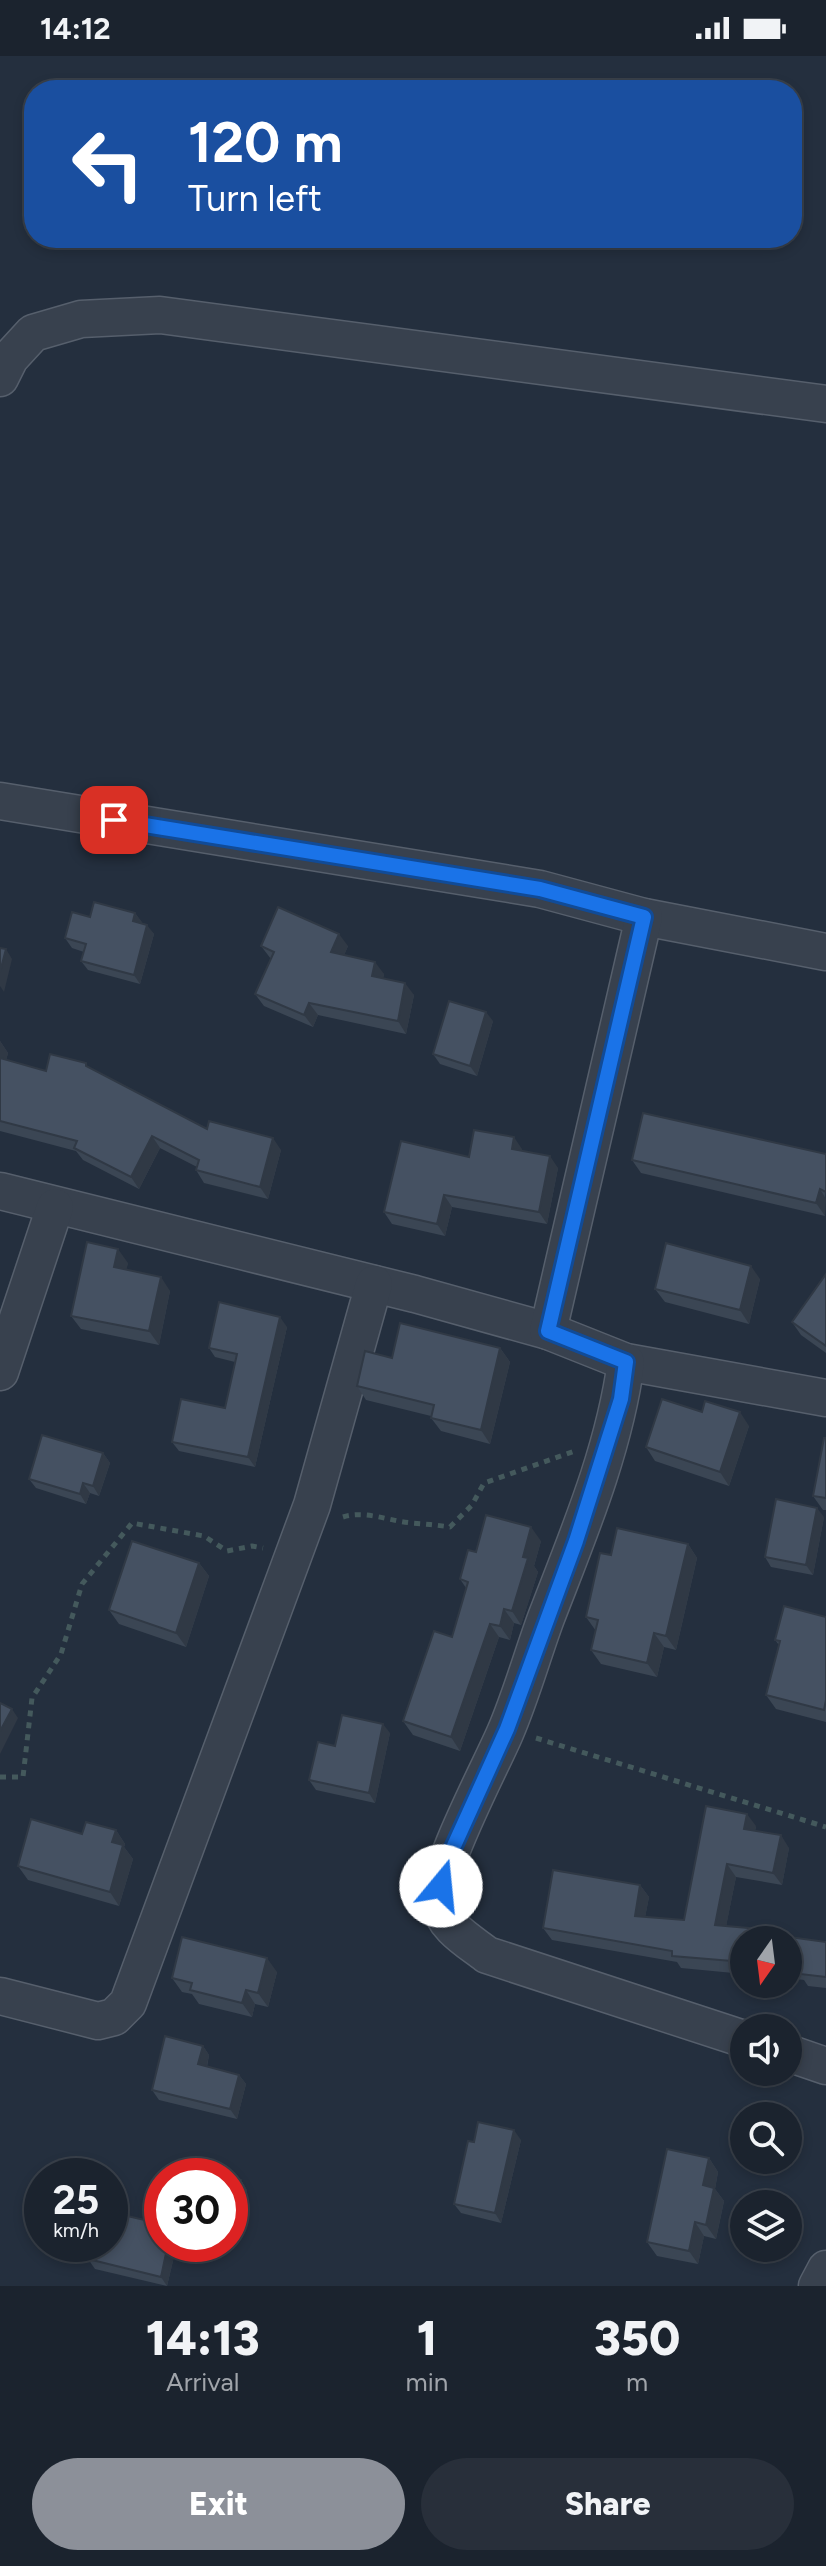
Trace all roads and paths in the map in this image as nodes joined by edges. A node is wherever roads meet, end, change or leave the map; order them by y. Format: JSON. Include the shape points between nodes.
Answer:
{"nodes":[{"id":1,"x":0,"y":378,"type":"edge"},
{"id":2,"x":826,"y":404,"type":"edge"},
{"id":3,"x":0,"y":801,"type":"edge"},
{"id":4,"x":644,"y":917,"type":"junction"},
{"id":5,"x":826,"y":952,"type":"edge"},
{"id":6,"x":0,"y":1191,"type":"edge"},
{"id":7,"x":55,"y":1207,"type":"junction"},
{"id":8,"x":374,"y":1284,"type":"junction"},
{"id":9,"x":548,"y":1331,"type":"junction"},
{"id":10,"x":626,"y":1362,"type":"junction"},
{"id":11,"x":0,"y":1372,"type":"edge"},
{"id":12,"x":826,"y":1398,"type":"edge"},
{"id":13,"x":507,"y":1729,"type":"junction"},
{"id":14,"x":826,"y":1827,"type":"edge"},
{"id":15,"x":0,"y":1996,"type":"edge"},
{"id":16,"x":730,"y":2034,"type":"edge"},
{"id":17,"x":802,"y":2058,"type":"edge"},
{"id":18,"x":826,"y":2066,"type":"edge"},
{"id":19,"x":826,"y":2269,"type":"edge"},
{"id":20,"x":817,"y":2286,"type":"edge"}],
"edges":[{"from":1,"to":2,"type":"street","via":[[33,333],[81,319],[160,315]]},
{"from":3,"to":4,"type":"street","via":[[540,889]]},
{"from":4,"to":5,"type":"street"},
{"from":4,"to":9,"type":"street"},
{"from":6,"to":7,"type":"street"},
{"from":7,"to":8,"type":"street"},
{"from":7,"to":11,"type":"street"},
{"from":8,"to":9,"type":"street"},
{"from":8,"to":15,"type":"street","via":[[312,1505],[128,2003],[114,2017],[98,2021]]},
{"from":9,"to":10,"type":"street"},
{"from":10,"to":12,"type":"street"},
{"from":10,"to":13,"type":"street","via":[[607,1449]]},
{"from":13,"to":14,"type":"path"},
{"from":13,"to":16,"type":"street","via":[[443,1870],[439,1902],[452,1928],[487,1955]]},
{"from":17,"to":18,"type":"street"},
{"from":19,"to":20,"type":"street"}]}
